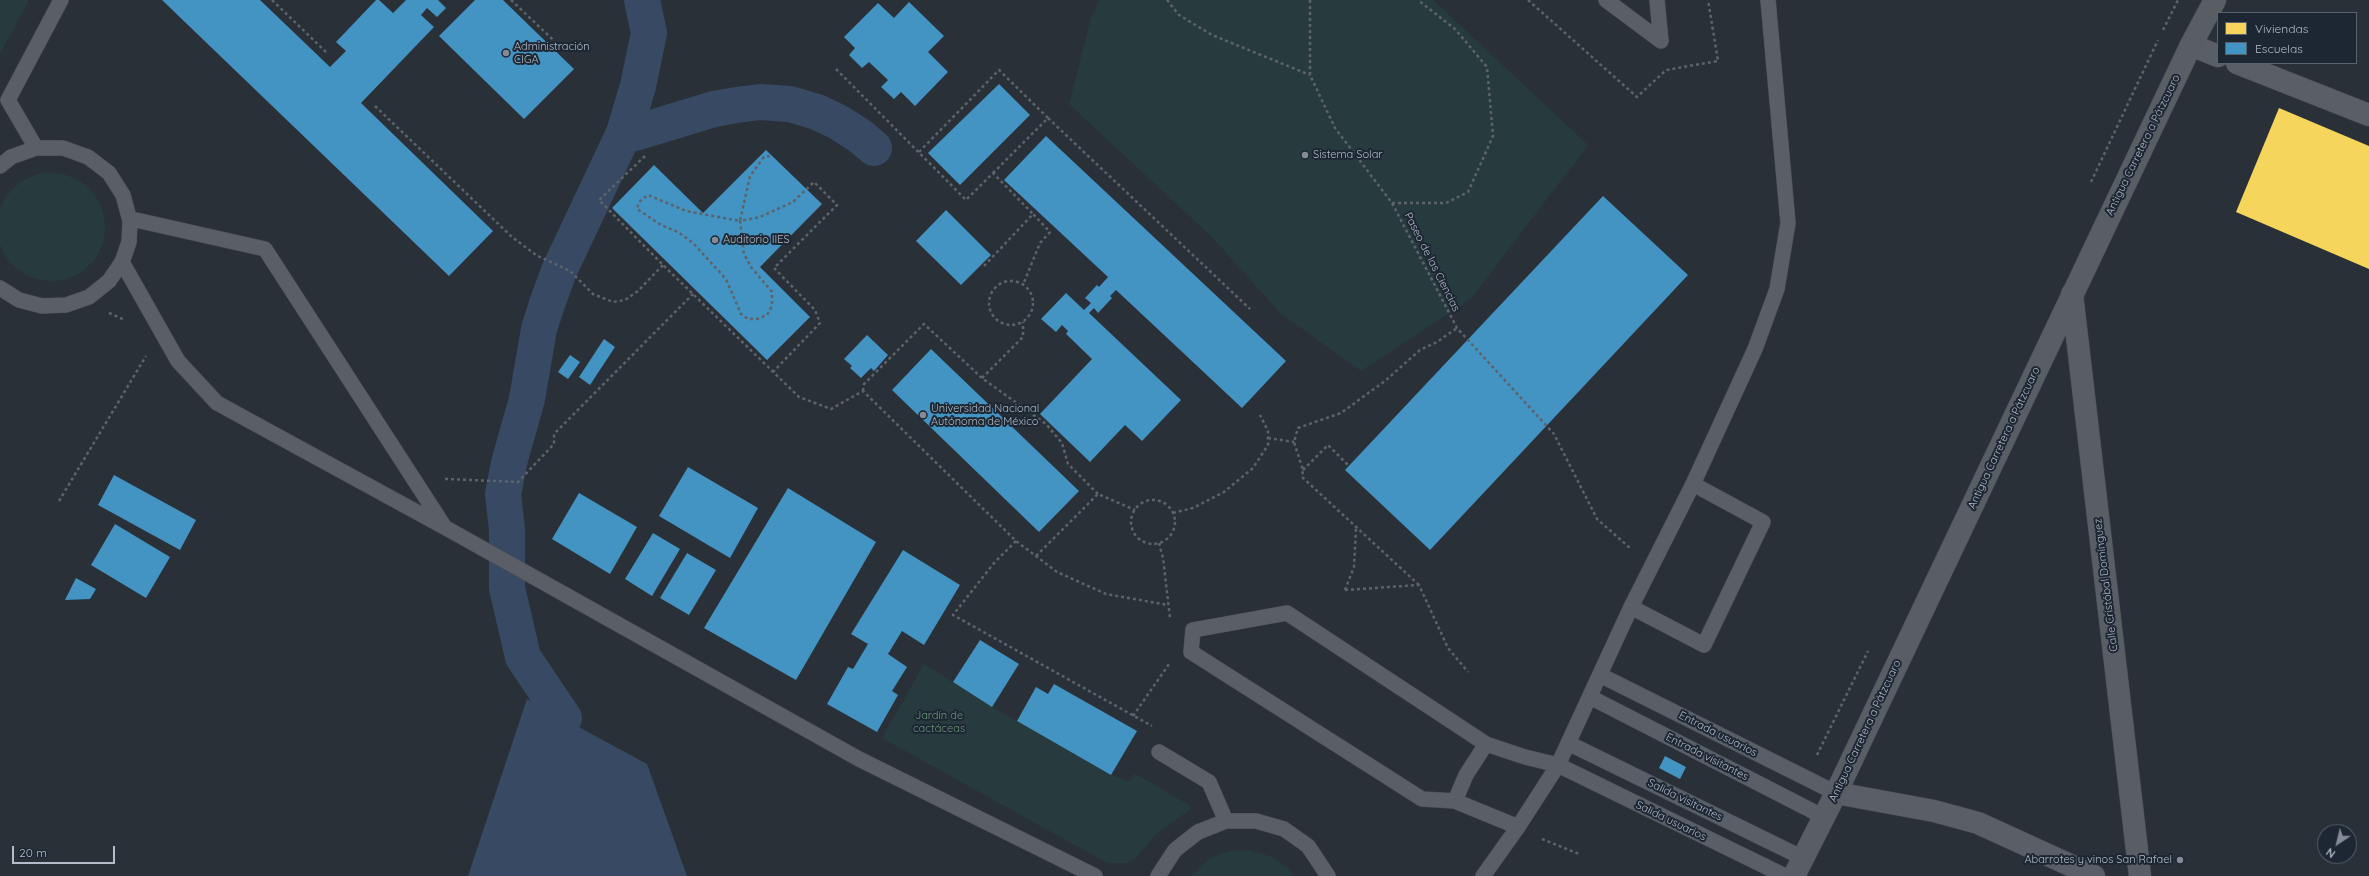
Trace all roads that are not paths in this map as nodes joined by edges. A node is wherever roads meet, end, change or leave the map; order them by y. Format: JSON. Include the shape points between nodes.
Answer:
{"nodes":[{"id":1,"x":62,"y":0,"type":"edge"},
{"id":2,"x":1606,"y":0,"type":"edge"},
{"id":3,"x":1657,"y":0,"type":"edge"},
{"id":4,"x":1768,"y":0,"type":"edge"},
{"id":5,"x":2215,"y":0,"type":"edge"},
{"id":6,"x":2191,"y":45,"type":"junction"},
{"id":7,"x":2217,"y":56,"type":"edge"},
{"id":8,"x":2240,"y":64,"type":"edge"},
{"id":9,"x":2369,"y":115,"type":"edge"},
{"id":10,"x":36,"y":148,"type":"junction"},
{"id":11,"x":0,"y":166,"type":"edge"},
{"id":12,"x":130,"y":221,"type":"junction"},
{"id":13,"x":122,"y":262,"type":"junction"},
{"id":14,"x":0,"y":288,"type":"edge"},
{"id":15,"x":2072,"y":294,"type":"junction"},
{"id":16,"x":1693,"y":484,"type":"junction"},
{"id":17,"x":446,"y":528,"type":"junction"},
{"id":18,"x":1631,"y":607,"type":"junction"},
{"id":19,"x":1600,"y":674,"type":"junction"},
{"id":20,"x":1590,"y":697,"type":"junction"},
{"id":21,"x":1568,"y":743,"type":"junction"},
{"id":22,"x":1486,"y":744,"type":"junction"},
{"id":23,"x":1159,"y":752,"type":"road end"},
{"id":24,"x":1558,"y":765,"type":"junction"},
{"id":25,"x":1836,"y":793,"type":"junction"},
{"id":26,"x":1455,"y":802,"type":"junction"},
{"id":27,"x":1824,"y":817,"type":"junction"},
{"id":28,"x":1226,"y":821,"type":"junction"},
{"id":29,"x":1518,"y":827,"type":"junction"},
{"id":30,"x":1798,"y":867,"type":"edge"},
{"id":31,"x":1095,"y":876,"type":"edge"},
{"id":32,"x":1158,"y":876,"type":"edge"},
{"id":33,"x":1328,"y":876,"type":"edge"},
{"id":34,"x":1483,"y":876,"type":"edge"},
{"id":35,"x":1785,"y":876,"type":"edge"},
{"id":36,"x":2094,"y":876,"type":"edge"},
{"id":37,"x":2140,"y":876,"type":"edge"}],
"edges":[{"from":1,"to":10,"type":"lane","via":[[8,100]]},
{"from":2,"to":3,"type":"lane","via":[[1661,41]]},
{"from":4,"to":16,"type":"lane","via":[[1788,223],[1777,289],[1755,349]]},
{"from":5,"to":6,"type":"main road","name":"Antigua Carretera a Pátzcuaro"},
{"from":6,"to":7,"type":"street"},
{"from":6,"to":15,"type":"main road","name":"Antigua Carretera a Pátzcuaro"},
{"from":8,"to":9,"type":"street"},
{"from":10,"to":11,"type":"lane","via":[[12,157]]},
{"from":10,"to":12,"type":"lane","via":[[63,148],[81,155],[109,173],[124,195]]},
{"from":12,"to":13,"type":"lane","via":[[129,242]]},
{"from":12,"to":17,"type":"lane","via":[[136,220],[265,249]]},
{"from":13,"to":14,"type":"lane","via":[[108,282],[89,297],[66,305],[42,306],[19,300]]},
{"from":13,"to":17,"type":"lane","via":[[178,361],[217,403]]},
{"from":15,"to":25,"type":"main road","name":"Antigua Carretera a Pátzcuaro"},
{"from":15,"to":37,"type":"main road","name":"Calle Cristóbal Domínguez"},
{"from":16,"to":18,"type":"lane"},
{"from":16,"to":18,"type":"lane","via":[[1763,522],[1704,645]]},
{"from":17,"to":31,"type":"lane","via":[[859,759]]},
{"from":18,"to":19,"type":"lane"},
{"from":19,"to":20,"type":"lane"},
{"from":19,"to":25,"type":"lane","name":"Entrada usuarios"},
{"from":20,"to":21,"type":"lane"},
{"from":20,"to":27,"type":"lane","name":"Entrada visitantes"},
{"from":21,"to":24,"type":"lane"},
{"from":21,"to":30,"type":"lane","name":"Salida visitantes"},
{"from":22,"to":24,"type":"lane","name":"Salida usuarios"},
{"from":22,"to":26,"type":"lane","via":[[1466,775]]},
{"from":22,"to":26,"type":"lane","name":"Salida usuarios","via":[[1287,614],[1193,630],[1191,652],[1422,799]]},
{"from":23,"to":28,"type":"lane","via":[[1209,782]]},
{"from":24,"to":29,"type":"lane"},
{"from":24,"to":35,"type":"lane","name":"Salida usuarios"},
{"from":25,"to":27,"type":"main road","name":"Antigua Carretera a Pátzcuaro"},
{"from":25,"to":36,"type":"street","via":[[1934,811],[1978,823]]},
{"from":26,"to":29,"type":"lane"},
{"from":27,"to":30,"type":"main road","name":"Antigua Carretera a Pátzcuaro"},
{"from":28,"to":32,"type":"lane","via":[[1198,832],[1175,850]]},
{"from":28,"to":33,"type":"lane","via":[[1256,821],[1284,829],[1308,846]]},
{"from":29,"to":34,"type":"lane"}]}
